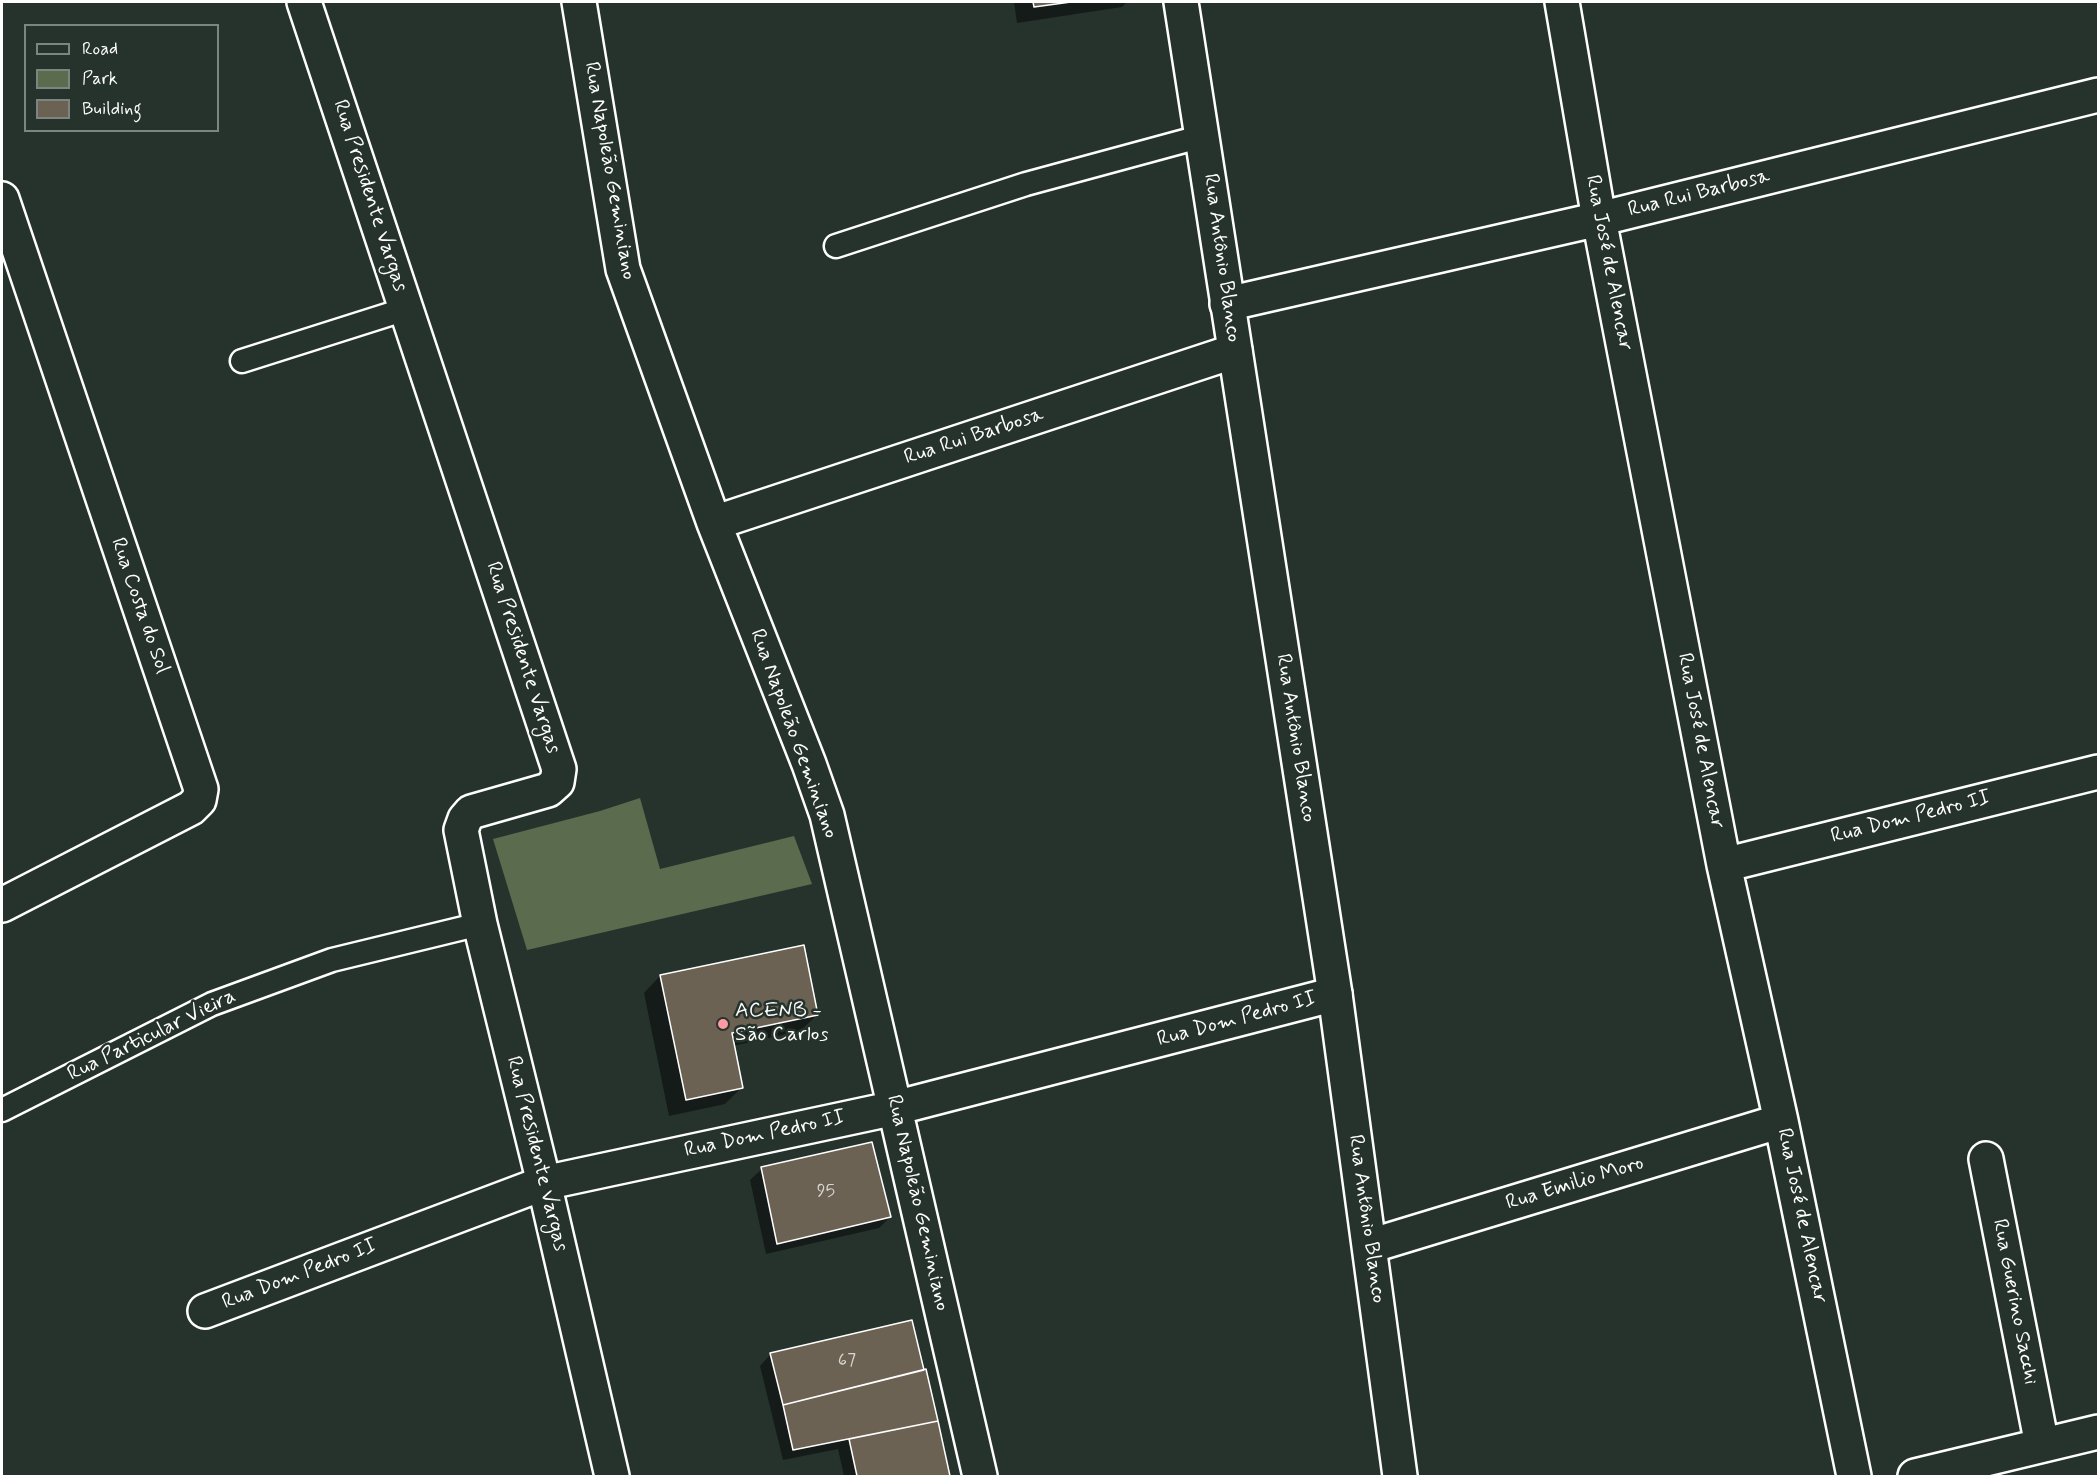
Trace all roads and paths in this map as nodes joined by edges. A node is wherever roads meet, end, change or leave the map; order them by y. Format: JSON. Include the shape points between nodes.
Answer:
{"nodes":[{"id":1,"x":304,"y":2,"type":"edge"},
{"id":2,"x":579,"y":2,"type":"edge"},
{"id":3,"x":1181,"y":2,"type":"edge"},
{"id":4,"x":1562,"y":2,"type":"edge"},
{"id":5,"x":2098,"y":95,"type":"edge"},
{"id":6,"x":1203,"y":136,"type":"junction"},
{"id":7,"x":2,"y":199,"type":"edge"},
{"id":8,"x":1599,"y":219,"type":"junction"},
{"id":9,"x":836,"y":246,"type":"dead end"},
{"id":10,"x":1227,"y":304,"type":"junction"},
{"id":11,"x":406,"y":309,"type":"junction"},
{"id":12,"x":1234,"y":351,"type":"junction"},
{"id":13,"x":242,"y":361,"type":"dead end"},
{"id":14,"x":714,"y":523,"type":"junction"},
{"id":15,"x":2098,"y":772,"type":"edge"},
{"id":16,"x":1724,"y":865,"type":"junction"},
{"id":17,"x":2,"y":905,"type":"edge"},
{"id":18,"x":480,"y":924,"type":"junction"},
{"id":19,"x":1335,"y":994,"type":"junction"},
{"id":20,"x":895,"y":1108,"type":"junction"},
{"id":21,"x":2,"y":1110,"type":"edge"},
{"id":22,"x":1781,"y":1121,"type":"junction"},
{"id":23,"x":1986,"y":1159,"type":"dead end"},
{"id":24,"x":544,"y":1183,"type":"junction"},
{"id":25,"x":1370,"y":1246,"type":"junction"},
{"id":26,"x":205,"y":1311,"type":"dead end"},
{"id":27,"x":2098,"y":1432,"type":"edge"},
{"id":28,"x":2042,"y":1445,"type":"junction"},
{"id":29,"x":612,"y":1476,"type":"edge"},
{"id":30,"x":980,"y":1476,"type":"edge"},
{"id":31,"x":1400,"y":1476,"type":"edge"},
{"id":32,"x":1854,"y":1476,"type":"edge"},
{"id":33,"x":1915,"y":1476,"type":"edge"}],
"edges":[{"from":1,"to":11,"type":"street","name":"Rua Presidente Vargas"},
{"from":2,"to":14,"type":"street","name":"Rua Napoleão Geminiano","via":[[623,269]]},
{"from":3,"to":6,"type":"street","name":"Rua Antônio Blanco"},
{"from":4,"to":8,"type":"street","name":"Rua José de Alencar"},
{"from":5,"to":8,"type":"street","name":"Rua Rui Barbosa"},
{"from":6,"to":9,"type":"lane","via":[[1026,184]]},
{"from":6,"to":10,"type":"street","name":"Rua Antônio Blanco"},
{"from":7,"to":17,"type":"street","name":"Rua Costa do Sol","via":[[201,789],[199,800],[191,808]]},
{"from":8,"to":10,"type":"street","name":"Rua Rui Barbosa"},
{"from":8,"to":16,"type":"street","name":"Rua José de Alencar"},
{"from":10,"to":12,"type":"street","name":"Rua Antônio Blanco"},
{"from":11,"to":13,"type":"lane"},
{"from":11,"to":18,"type":"street","name":"Rua Presidente Vargas","via":[[559,770],[556,782],[548,790],[471,812],[465,819],[461,830]]},
{"from":12,"to":14,"type":"street","name":"Rua Rui Barbosa"},
{"from":12,"to":19,"type":"street","name":"Rua Antônio Blanco"},
{"from":14,"to":20,"type":"street","name":"Rua Napoleão Geminiano","via":[[827,815]]},
{"from":15,"to":16,"type":"street","name":"Rua Dom Pedro II"},
{"from":16,"to":22,"type":"street","name":"Rua José de Alencar"},
{"from":18,"to":21,"type":"lane","name":"Rua Particular Vieira","via":[[332,960],[212,1004]]},
{"from":18,"to":24,"type":"street","name":"Rua Presidente Vargas"},
{"from":19,"to":20,"type":"street","name":"Rua Dom Pedro II"},
{"from":19,"to":25,"type":"street","name":"Rua Antônio Blanco"},
{"from":20,"to":24,"type":"street","name":"Rua Dom Pedro II"},
{"from":20,"to":30,"type":"street","name":"Rua Napoleão Geminiano"},
{"from":22,"to":25,"type":"street","name":"Rua Emilio Moro"},
{"from":22,"to":32,"type":"street","name":"Rua José de Alencar"},
{"from":23,"to":28,"type":"street","name":"Rua Guerino Sacchi"},
{"from":24,"to":26,"type":"street","name":"Rua Dom Pedro II"},
{"from":24,"to":29,"type":"street","name":"Rua Presidente Vargas"},
{"from":25,"to":31,"type":"street","name":"Rua Antônio Blanco"},
{"from":27,"to":28,"type":"street"},
{"from":28,"to":33,"type":"street"}]}
